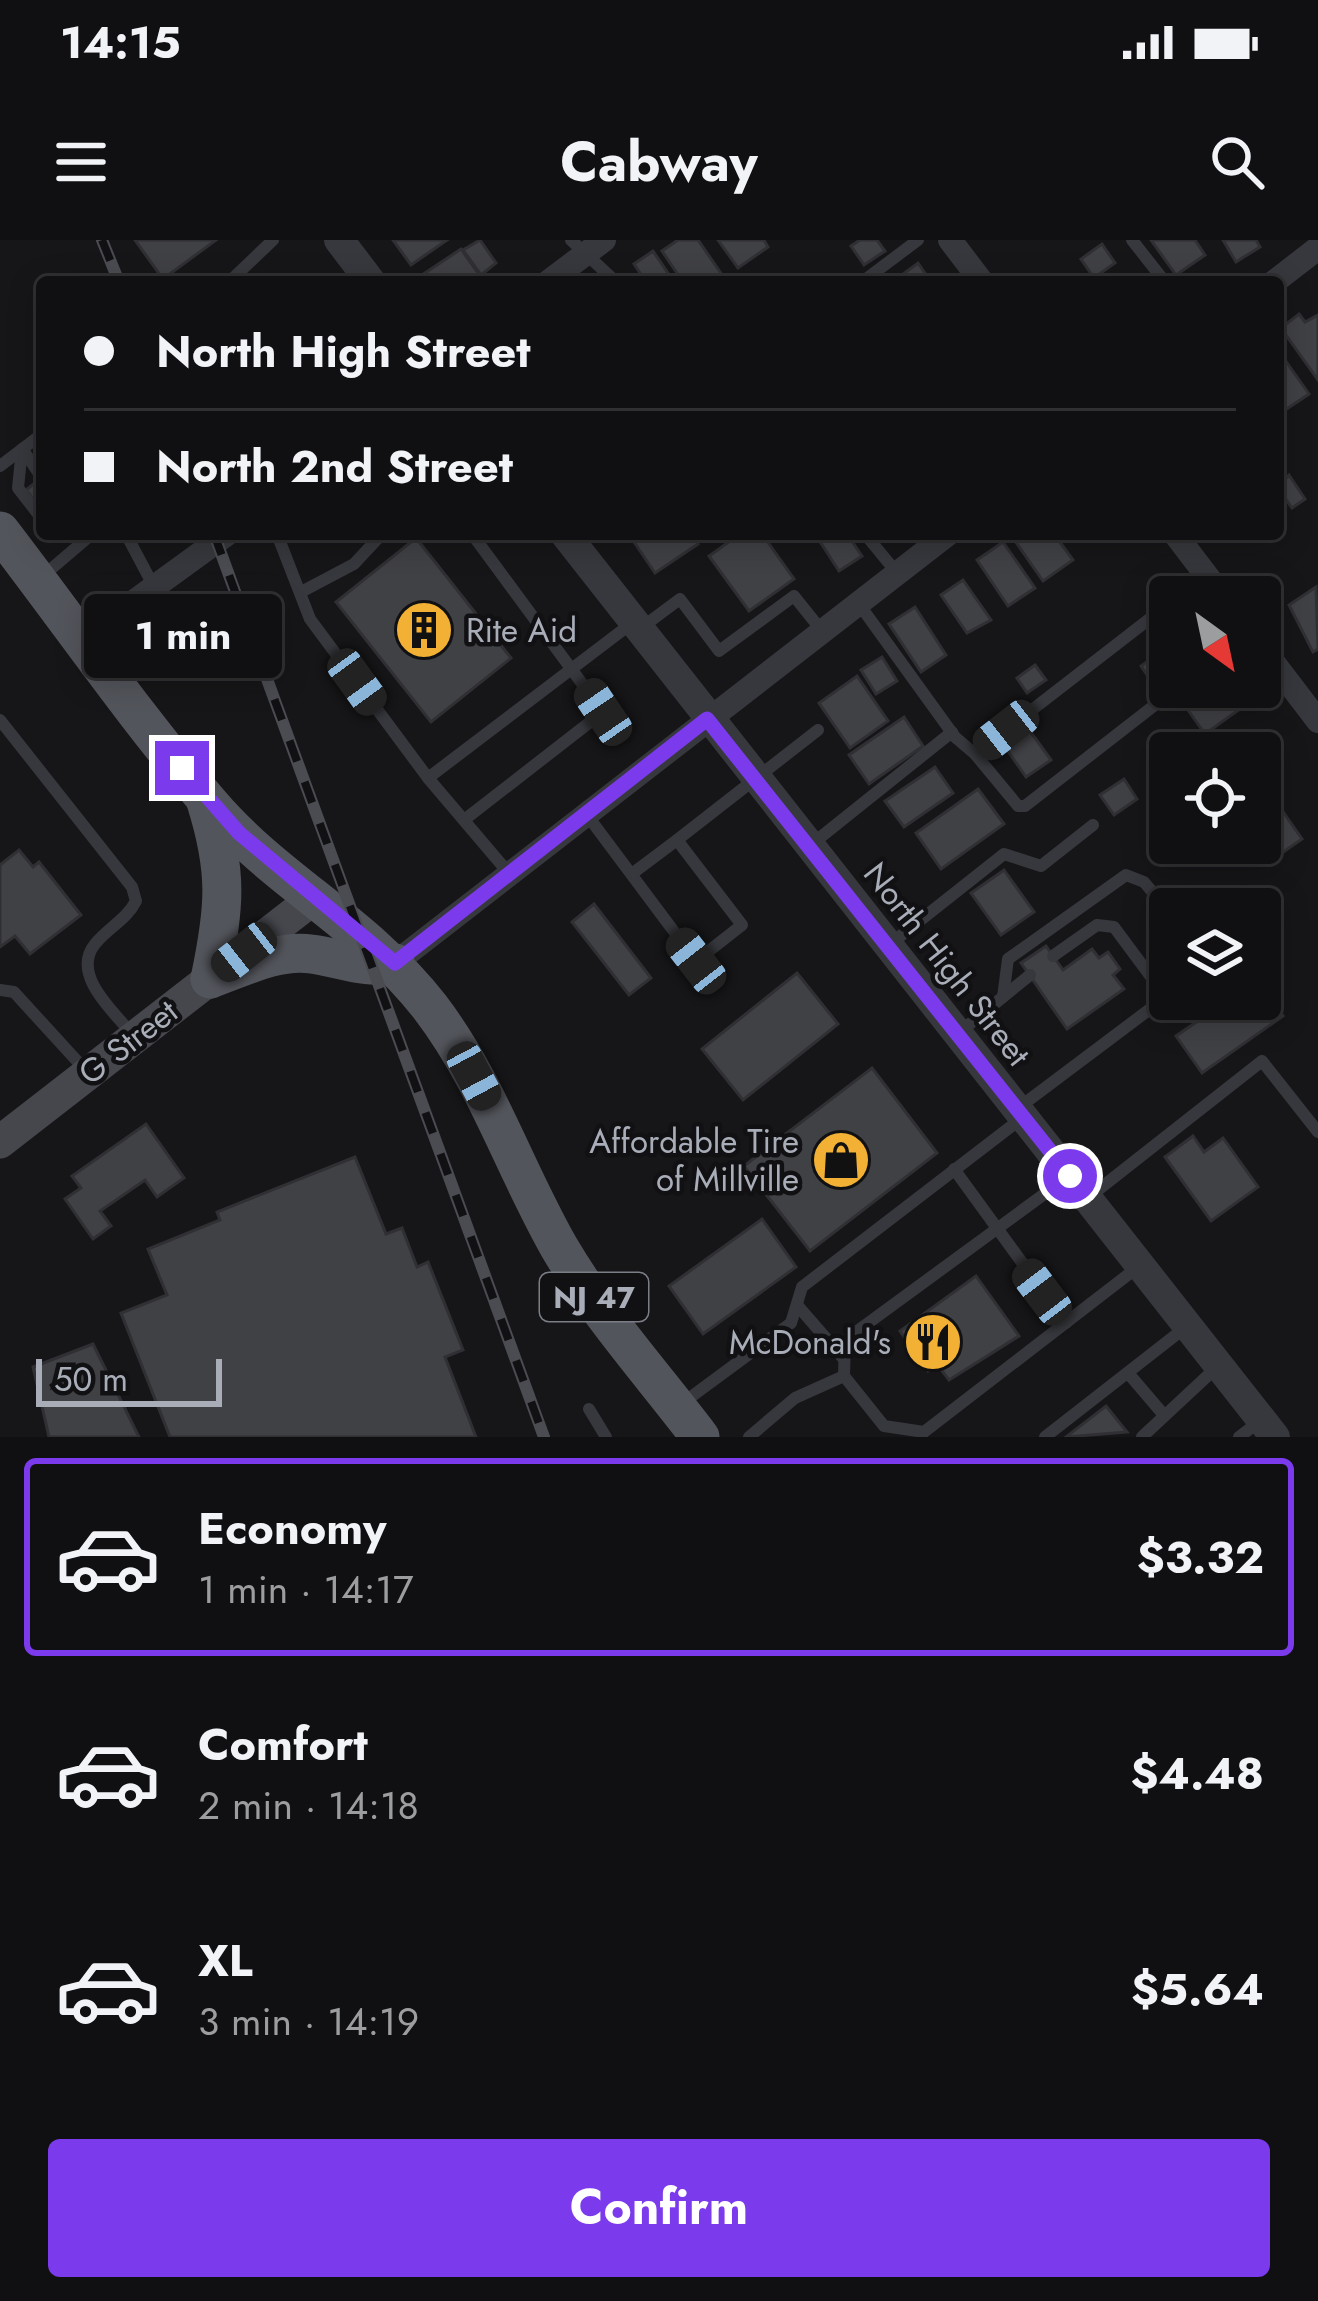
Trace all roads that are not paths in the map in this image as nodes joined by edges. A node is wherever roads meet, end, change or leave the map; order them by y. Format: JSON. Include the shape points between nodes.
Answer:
{"nodes":[{"id":1,"x":273,"y":240,"type":"edge"},
{"id":2,"x":339,"y":240,"type":"edge"},
{"id":3,"x":918,"y":240,"type":"edge"},
{"id":4,"x":950,"y":240,"type":"edge"},
{"id":5,"x":1132,"y":240,"type":"edge"},
{"id":6,"x":587,"y":244,"type":"edge"},
{"id":7,"x":1318,"y":248,"type":"edge"},
{"id":8,"x":235,"y":276,"type":"edge"},
{"id":9,"x":359,"y":276,"type":"edge"},
{"id":10,"x":554,"y":276,"type":"edge"},
{"id":11,"x":611,"y":276,"type":"edge"},
{"id":12,"x":870,"y":276,"type":"edge"},
{"id":13,"x":975,"y":276,"type":"edge"},
{"id":14,"x":1160,"y":276,"type":"edge"},
{"id":15,"x":1282,"y":276,"type":"edge"},
{"id":16,"x":36,"y":438,"type":"edge"},
{"id":17,"x":22,"y":449,"type":"junction"},
{"id":18,"x":36,"y":452,"type":"edge"},
{"id":19,"x":0,"y":466,"type":"edge"},
{"id":20,"x":36,"y":469,"type":"edge"},
{"id":21,"x":36,"y":511,"type":"edge"},
{"id":22,"x":74,"y":540,"type":"edge"},
{"id":23,"x":129,"y":540,"type":"edge"},
{"id":24,"x":218,"y":540,"type":"edge"},
{"id":25,"x":279,"y":540,"type":"edge"},
{"id":26,"x":376,"y":540,"type":"edge"},
{"id":27,"x":477,"y":540,"type":"edge"},
{"id":28,"x":570,"y":540,"type":"edge"},
{"id":29,"x":871,"y":540,"type":"edge"},
{"id":30,"x":940,"y":540,"type":"edge"},
{"id":31,"x":1180,"y":540,"type":"edge"},
{"id":32,"x":15,"y":560,"type":"edge"},
{"id":33,"x":897,"y":573,"type":"junction"},
{"id":34,"x":1207,"y":576,"type":"edge"},
{"id":35,"x":153,"y":585,"type":"junction"},
{"id":36,"x":301,"y":592,"type":"junction"},
{"id":37,"x":858,"y":603,"type":"junction"},
{"id":38,"x":1149,"y":619,"type":"edge"},
{"id":39,"x":636,"y":626,"type":"junction"},
{"id":40,"x":822,"y":632,"type":"junction"},
{"id":41,"x":84,"y":638,"type":"junction"},
{"id":42,"x":573,"y":667,"type":"junction"},
{"id":43,"x":1281,"y":673,"type":"edge"},
{"id":44,"x":1151,"y":708,"type":"edge"},
{"id":45,"x":707,"y":719,"type":"junction"},
{"id":46,"x":0,"y":721,"type":"edge"},
{"id":47,"x":1318,"y":721,"type":"edge"},
{"id":48,"x":818,"y":730,"type":"dead end"},
{"id":49,"x":952,"y":733,"type":"junction"},
{"id":50,"x":975,"y":754,"type":"junction"},
{"id":51,"x":428,"y":778,"type":"junction"},
{"id":52,"x":755,"y":778,"type":"junction"},
{"id":53,"x":203,"y":794,"type":"junction"},
{"id":54,"x":584,"y":812,"type":"junction"},
{"id":55,"x":464,"y":820,"type":"junction"},
{"id":56,"x":1093,"y":825,"type":"dead end"},
{"id":57,"x":677,"y":840,"type":"junction"},
{"id":58,"x":808,"y":847,"type":"junction"},
{"id":59,"x":507,"y":871,"type":"junction"},
{"id":60,"x":633,"y":873,"type":"junction"},
{"id":61,"x":1149,"y":888,"type":"edge"},
{"id":62,"x":314,"y":898,"type":"junction"},
{"id":63,"x":887,"y":946,"type":"junction"},
{"id":64,"x":1053,"y":956,"type":"dead end"},
{"id":65,"x":395,"y":963,"type":"junction"},
{"id":66,"x":1149,"y":972,"type":"edge"},
{"id":67,"x":1030,"y":975,"type":"dead end"},
{"id":68,"x":210,"y":979,"type":"junction"},
{"id":69,"x":0,"y":990,"type":"edge"},
{"id":70,"x":1003,"y":997,"type":"junction"},
{"id":71,"x":1149,"y":1011,"type":"edge"},
{"id":72,"x":957,"y":1034,"type":"junction"},
{"id":73,"x":134,"y":1037,"type":"junction"},
{"id":74,"x":88,"y":1073,"type":"junction"},
{"id":75,"x":1020,"y":1113,"type":"junction"},
{"id":76,"x":1318,"y":1132,"type":"edge"},
{"id":77,"x":0,"y":1142,"type":"edge"},
{"id":78,"x":954,"y":1169,"type":"junction"},
{"id":79,"x":1079,"y":1187,"type":"junction"},
{"id":80,"x":996,"y":1229,"type":"junction"},
{"id":81,"x":1140,"y":1265,"type":"junction"},
{"id":82,"x":797,"y":1305,"type":"junction"},
{"id":83,"x":1066,"y":1323,"type":"junction"},
{"id":84,"x":1187,"y":1327,"type":"junction"},
{"id":85,"x":845,"y":1360,"type":"junction"},
{"id":86,"x":1217,"y":1366,"type":"junction"},
{"id":87,"x":1128,"y":1373,"type":"junction"},
{"id":88,"x":844,"y":1376,"type":"junction"},
{"id":89,"x":590,"y":1408,"type":"dead end"},
{"id":90,"x":1163,"y":1414,"type":"junction"},
{"id":91,"x":688,"y":1422,"type":"edge"},
{"id":92,"x":1258,"y":1431,"type":"edge"},
{"id":93,"x":606,"y":1437,"type":"edge"},
{"id":94,"x":749,"y":1437,"type":"edge"},
{"id":95,"x":1046,"y":1437,"type":"edge"},
{"id":96,"x":1142,"y":1437,"type":"edge"}],
"edges":[{"from":1,"to":8,"type":"lane"},
{"from":2,"to":9,"type":"street"},
{"from":3,"to":12,"type":"lane"},
{"from":4,"to":13,"type":"street"},
{"from":5,"to":14,"type":"lane"},
{"from":6,"to":10,"type":"street"},
{"from":6,"to":11,"type":"lane"},
{"from":7,"to":15,"type":"street"},
{"from":16,"to":17,"type":"lane"},
{"from":17,"to":18,"type":"lane"},
{"from":17,"to":19,"type":"lane"},
{"from":17,"to":20,"type":"lane"},
{"from":17,"to":21,"type":"lane","via":[[18,488]]},
{"from":22,"to":32,"type":"lane"},
{"from":23,"to":35,"type":"lane"},
{"from":24,"to":35,"type":"street"},
{"from":25,"to":36,"type":"lane"},
{"from":26,"to":36,"type":"lane","via":[[354,564]]},
{"from":27,"to":42,"type":"lane"},
{"from":28,"to":39,"type":"street","name":"North High Street"},
{"from":29,"to":33,"type":"lane"},
{"from":30,"to":33,"type":"street"},
{"from":31,"to":34,"type":"street"},
{"from":32,"to":41,"type":"main road","number":"NJ 47"},
{"from":33,"to":37,"type":"street"},
{"from":35,"to":41,"type":"street"},
{"from":36,"to":51,"type":"lane","via":[[310,619]]},
{"from":37,"to":40,"type":"street"},
{"from":37,"to":49,"type":"lane"},
{"from":38,"to":50,"type":"lane"},
{"from":39,"to":40,"type":"lane","via":[[680,599],[719,651],[794,596]]},
{"from":39,"to":42,"type":"lane"},
{"from":39,"to":45,"type":"street","name":"North High Street"},
{"from":40,"to":45,"type":"street"},
{"from":41,"to":53,"type":"main road","number":"NJ 47"},
{"from":42,"to":51,"type":"lane"},
{"from":42,"to":55,"type":"lane","via":[[603,712]]},
{"from":43,"to":47,"type":"street"},
{"from":44,"to":50,"type":"lane","via":[[1025,806]]},
{"from":45,"to":52,"type":"street","name":"North High Street"},
{"from":45,"to":54,"type":"street"},
{"from":46,"to":73,"type":"lane","via":[[132,886],[131,911],[92,947],[86,964]]},
{"from":48,"to":52,"type":"lane"},
{"from":49,"to":50,"type":"lane"},
{"from":49,"to":58,"type":"lane"},
{"from":51,"to":55,"type":"lane"},
{"from":52,"to":57,"type":"lane"},
{"from":52,"to":58,"type":"street","name":"North High Street"},
{"from":53,"to":62,"type":"main road","number":"NJ 47"},
{"from":53,"to":68,"type":"main road","via":[[226,892]]},
{"from":54,"to":59,"type":"street"},
{"from":54,"to":60,"type":"lane"},
{"from":55,"to":59,"type":"lane"},
{"from":56,"to":63,"type":"lane","via":[[1040,866],[1004,854]]},
{"from":57,"to":60,"type":"lane"},
{"from":57,"to":60,"type":"lane","via":[[742,925],[696,961]]},
{"from":58,"to":63,"type":"street","name":"North High Street"},
{"from":59,"to":65,"type":"street"},
{"from":61,"to":70,"type":"lane","via":[[1126,874],[1008,959]]},
{"from":62,"to":65,"type":"main road","number":"NJ 47"},
{"from":62,"to":68,"type":"main road","name":"G Street"},
{"from":63,"to":72,"type":"street","name":"North High Street"},
{"from":64,"to":66,"type":"lane","via":[[1097,925],[1114,927]]},
{"from":65,"to":68,"type":"main road","via":[[374,968],[307,952]]},
{"from":65,"to":91,"type":"main road","number":"NJ 47","via":[[474,1076],[560,1249]]},
{"from":67,"to":70,"type":"lane"},
{"from":68,"to":73,"type":"main road","name":"G Street"},
{"from":69,"to":74,"type":"lane","via":[[14,992]]},
{"from":70,"to":72,"type":"lane"},
{"from":71,"to":75,"type":"lane"},
{"from":72,"to":75,"type":"street","name":"North High Street"},
{"from":73,"to":74,"type":"main road","name":"G Street"},
{"from":74,"to":77,"type":"main road","name":"G Street"},
{"from":75,"to":78,"type":"lane"},
{"from":75,"to":79,"type":"street","name":"North High Street"},
{"from":76,"to":79,"type":"lane","via":[[1262,1061]]},
{"from":78,"to":80,"type":"lane"},
{"from":78,"to":82,"type":"lane","via":[[802,1287]]},
{"from":79,"to":80,"type":"lane"},
{"from":79,"to":81,"type":"street","name":"North High Street"},
{"from":80,"to":83,"type":"lane"},
{"from":80,"to":85,"type":"lane","via":[[845,1340]]},
{"from":81,"to":83,"type":"lane"},
{"from":81,"to":84,"type":"street","name":"North High Street"},
{"from":82,"to":85,"type":"lane"},
{"from":82,"to":91,"type":"lane","via":[[791,1323]]},
{"from":83,"to":88,"type":"lane","via":[[924,1432],[884,1426]]},
{"from":84,"to":86,"type":"street","name":"North High Street"},
{"from":84,"to":87,"type":"lane"},
{"from":85,"to":88,"type":"lane"},
{"from":86,"to":90,"type":"lane"},
{"from":86,"to":92,"type":"street","name":"North High Street"},
{"from":87,"to":90,"type":"lane"},
{"from":87,"to":95,"type":"lane"},
{"from":88,"to":94,"type":"lane","via":[[795,1398]]},
{"from":89,"to":93,"type":"lane"},
{"from":90,"to":96,"type":"lane"}]}
